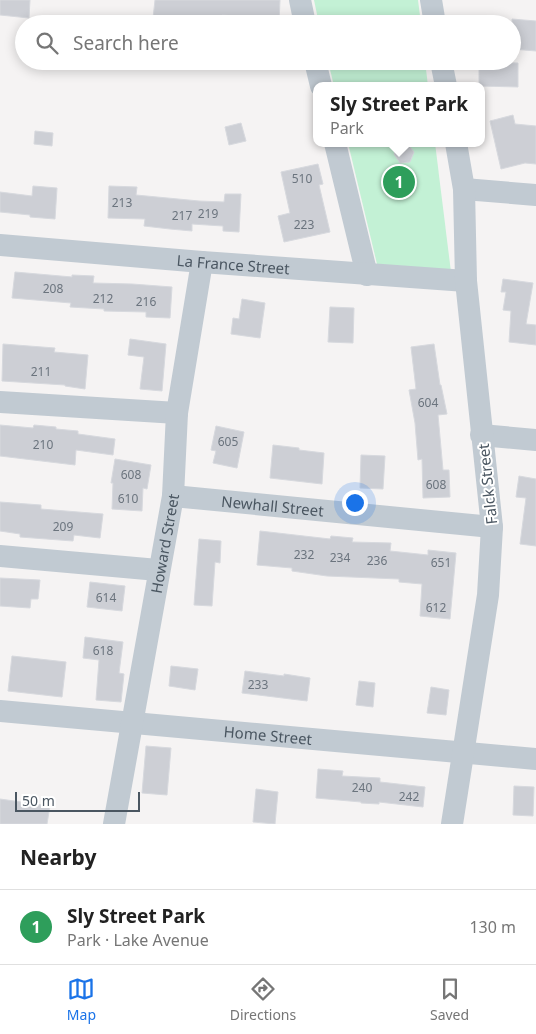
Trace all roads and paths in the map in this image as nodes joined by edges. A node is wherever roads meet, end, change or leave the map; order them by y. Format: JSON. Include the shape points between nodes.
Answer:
{"nodes":[{"id":1,"x":300,"y":0,"type":"edge"},
{"id":2,"x":431,"y":0,"type":"edge"},
{"id":3,"x":304,"y":15,"type":"edge"},
{"id":4,"x":434,"y":15,"type":"edge"},
{"id":5,"x":336,"y":147,"type":"edge"},
{"id":6,"x":457,"y":147,"type":"edge"},
{"id":7,"x":464,"y":189,"type":"junction"},
{"id":8,"x":536,"y":195,"type":"edge"},
{"id":9,"x":0,"y":245,"type":"edge"},
{"id":10,"x":202,"y":262,"type":"junction"},
{"id":11,"x":367,"y":275,"type":"junction"},
{"id":12,"x":466,"y":281,"type":"junction"},
{"id":13,"x":0,"y":402,"type":"edge"},
{"id":14,"x":177,"y":413,"type":"junction"},
{"id":15,"x":481,"y":435,"type":"junction"},
{"id":16,"x":536,"y":440,"type":"edge"},
{"id":17,"x":172,"y":496,"type":"junction"},
{"id":18,"x":492,"y":528,"type":"junction"},
{"id":19,"x":0,"y":556,"type":"edge"},
{"id":20,"x":158,"y":570,"type":"junction"},
{"id":21,"x":0,"y":711,"type":"edge"},
{"id":22,"x":131,"y":723,"type":"junction"},
{"id":23,"x":463,"y":752,"type":"junction"},
{"id":24,"x":536,"y":758,"type":"edge"},
{"id":25,"x":114,"y":824,"type":"edge"},
{"id":26,"x":452,"y":824,"type":"edge"}],
"edges":[{"from":1,"to":3,"type":"street"},
{"from":2,"to":4,"type":"street"},
{"from":5,"to":11,"type":"street"},
{"from":6,"to":7,"type":"street","name":"Falck Street"},
{"from":7,"to":8,"type":"street"},
{"from":7,"to":12,"type":"street","name":"Falck Street"},
{"from":9,"to":10,"type":"street","name":"La France Street"},
{"from":10,"to":11,"type":"street","name":"La France Street"},
{"from":10,"to":14,"type":"street","name":"Howard Street"},
{"from":11,"to":12,"type":"street","name":"La France Street"},
{"from":12,"to":15,"type":"street","name":"Falck Street"},
{"from":13,"to":14,"type":"street"},
{"from":14,"to":17,"type":"street","name":"Howard Street"},
{"from":15,"to":16,"type":"street"},
{"from":15,"to":18,"type":"street","name":"Falck Street"},
{"from":17,"to":18,"type":"street","name":"Newhall Street"},
{"from":17,"to":20,"type":"street","name":"Howard Street"},
{"from":18,"to":23,"type":"street","name":"Falck Street","via":[[488,595]]},
{"from":19,"to":20,"type":"street"},
{"from":20,"to":22,"type":"street","name":"Howard Street"},
{"from":21,"to":22,"type":"street","name":"Home Street"},
{"from":22,"to":23,"type":"street","name":"Home Street"},
{"from":22,"to":25,"type":"street","name":"Howard Street"},
{"from":23,"to":24,"type":"street","name":"Home Street"},
{"from":23,"to":26,"type":"street","name":"Falck Street"}]}
